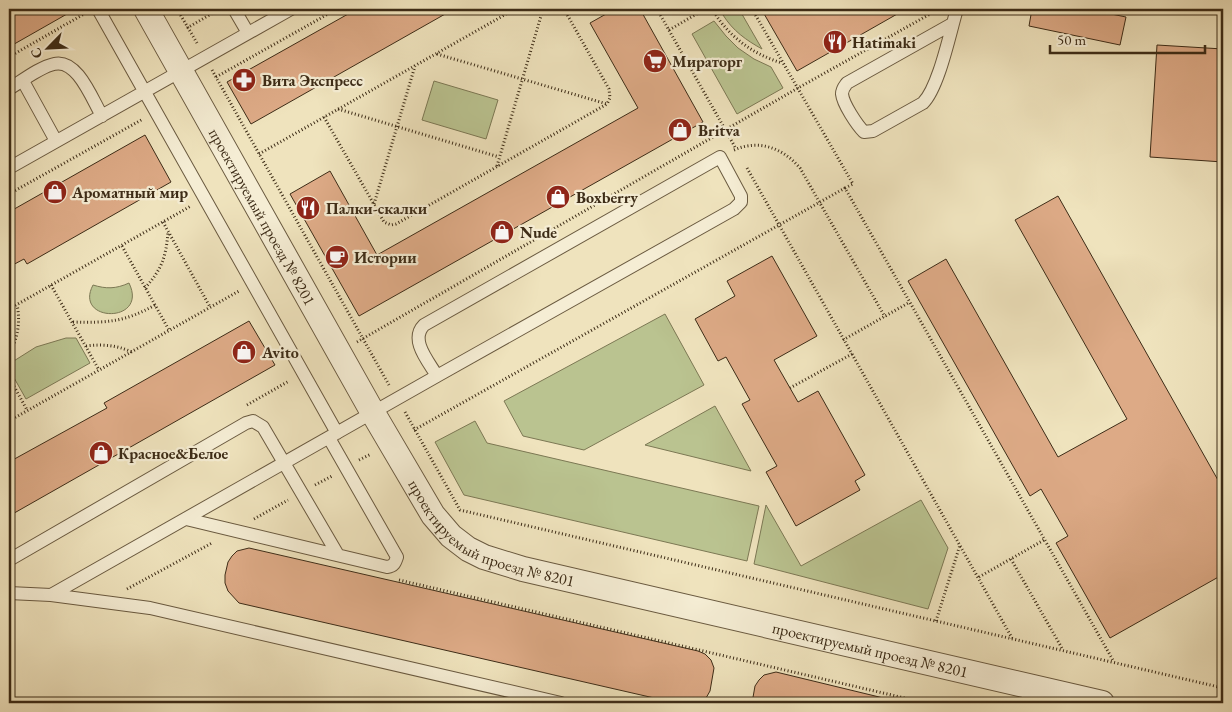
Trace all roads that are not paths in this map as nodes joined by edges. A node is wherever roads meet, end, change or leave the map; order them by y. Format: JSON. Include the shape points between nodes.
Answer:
{"nodes":[{"id":1,"x":146,"y":9,"type":"edge"},
{"id":2,"x":234,"y":9,"type":"edge"},
{"id":3,"x":291,"y":9,"type":"edge"},
{"id":4,"x":957,"y":9,"type":"edge"},
{"id":5,"x":92,"y":11,"type":"edge"},
{"id":6,"x":952,"y":24,"type":"junction"},
{"id":7,"x":248,"y":33,"type":"junction"},
{"id":8,"x":22,"y":81,"type":"junction"},
{"id":9,"x":186,"y":81,"type":"junction"},
{"id":10,"x":9,"y":89,"type":"edge"},
{"id":11,"x":144,"y":92,"type":"junction"},
{"id":12,"x":102,"y":116,"type":"junction"},
{"id":13,"x":56,"y":141,"type":"junction"},
{"id":14,"x":9,"y":167,"type":"edge"},
{"id":15,"x":437,"y":376,"type":"junction"},
{"id":16,"x":373,"y":413,"type":"junction"},
{"id":17,"x":333,"y":435,"type":"junction"},
{"id":18,"x":284,"y":463,"type":"junction"},
{"id":19,"x":186,"y":519,"type":"junction"},
{"id":20,"x":338,"y":555,"type":"junction"},
{"id":21,"x":9,"y":560,"type":"edge"},
{"id":22,"x":9,"y":593,"type":"edge"},
{"id":23,"x":52,"y":595,"type":"junction"},
{"id":24,"x":561,"y":703,"type":"edge"},
{"id":25,"x":1102,"y":703,"type":"edge"}],
"edges":[{"from":1,"to":9,"type":"street","name":"проектируемый проезд № 8201"},
{"from":2,"to":7,"type":"lane"},
{"from":3,"to":7,"type":"lane"},
{"from":4,"to":6,"type":"lane"},
{"from":5,"to":11,"type":"lane"},
{"from":6,"to":6,"type":"lane","via":[[928,98],[873,131],[864,132],[843,100],[843,89],[847,83]]},
{"from":7,"to":9,"type":"lane","via":[[205,57]]},
{"from":8,"to":10,"type":"lane"},
{"from":8,"to":12,"type":"lane","via":[[52,64],[69,65]]},
{"from":8,"to":13,"type":"lane"},
{"from":9,"to":11,"type":"lane"},
{"from":9,"to":16,"type":"street","name":"проектируемый проезд № 8201"},
{"from":11,"to":12,"type":"lane"},
{"from":11,"to":17,"type":"lane","via":[[253,283]]},
{"from":12,"to":13,"type":"lane"},
{"from":13,"to":14,"type":"lane"},
{"from":15,"to":15,"type":"lane","via":[[418,342],[424,324],[720,157],[741,196],[734,209]]},
{"from":15,"to":16,"type":"lane"},
{"from":16,"to":17,"type":"lane"},
{"from":16,"to":25,"type":"street","name":"проектируемый проезд № 8201","via":[[433,515],[451,536],[484,557],[523,569]]},
{"from":17,"to":18,"type":"lane"},
{"from":17,"to":20,"type":"lane","via":[[346,467],[397,557],[396,563],[387,566]]},
{"from":18,"to":19,"type":"lane"},
{"from":18,"to":20,"type":"lane"},
{"from":18,"to":21,"type":"lane","via":[[263,427],[253,421],[246,423]]},
{"from":19,"to":20,"type":"lane"},
{"from":19,"to":23,"type":"lane"},
{"from":22,"to":23,"type":"lane"},
{"from":23,"to":24,"type":"lane","via":[[150,608]]}]}
